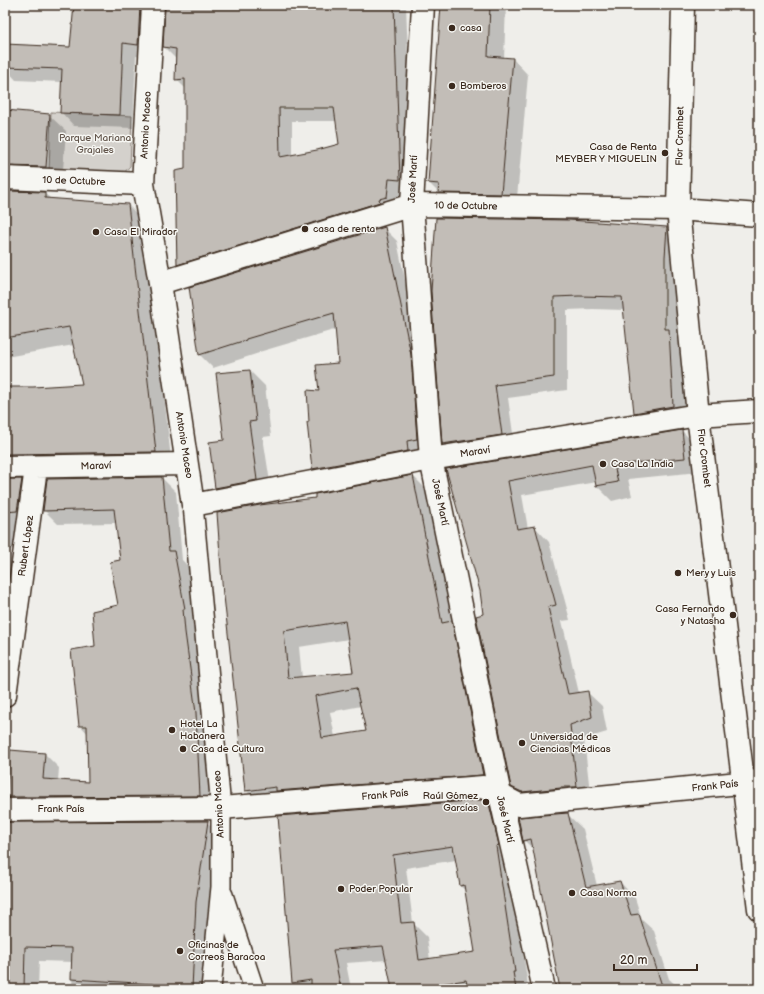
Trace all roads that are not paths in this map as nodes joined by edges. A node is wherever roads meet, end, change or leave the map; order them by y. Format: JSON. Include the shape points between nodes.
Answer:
{"nodes":[{"id":1,"x":153,"y":5,"type":"edge"},
{"id":2,"x":423,"y":5,"type":"edge"},
{"id":3,"x":683,"y":5,"type":"edge"},
{"id":4,"x":5,"y":178,"type":"edge"},
{"id":5,"x":143,"y":184,"type":"junction"},
{"id":6,"x":412,"y":205,"type":"junction"},
{"id":7,"x":678,"y":209,"type":"junction"},
{"id":8,"x":759,"y":215,"type":"edge"},
{"id":9,"x":160,"y":283,"type":"junction"},
{"id":10,"x":759,"y":411,"type":"edge"},
{"id":11,"x":698,"y":415,"type":"junction"},
{"id":12,"x":431,"y":459,"type":"junction"},
{"id":13,"x":186,"y":464,"type":"junction"},
{"id":14,"x":5,"y":467,"type":"edge"},
{"id":15,"x":36,"y":468,"type":"junction"},
{"id":16,"x":193,"y":505,"type":"junction"},
{"id":17,"x":5,"y":695,"type":"edge"},
{"id":18,"x":751,"y":782,"type":"edge"},
{"id":19,"x":500,"y":795,"type":"junction"},
{"id":20,"x":221,"y":808,"type":"junction"},
{"id":21,"x":5,"y":810,"type":"edge"},
{"id":22,"x":221,"y":887,"type":"junction"},
{"id":23,"x":759,"y":910,"type":"edge"},
{"id":24,"x":211,"y":989,"type":"edge"},
{"id":25,"x":254,"y":989,"type":"edge"},
{"id":26,"x":544,"y":989,"type":"edge"}],
"edges":[{"from":1,"to":5,"type":"street","name":"Antonio Maceo"},
{"from":2,"to":6,"type":"street","name":"José Martí"},
{"from":3,"to":7,"type":"street","name":"Flor Crombet"},
{"from":4,"to":5,"type":"street","name":"10 de Octubre"},
{"from":5,"to":9,"type":"street","name":"Antonio Maceo"},
{"from":6,"to":7,"type":"street","name":"10 de Octubre"},
{"from":6,"to":9,"type":"street","name":"10 de Octubre"},
{"from":6,"to":12,"type":"street","name":"José Martí"},
{"from":7,"to":8,"type":"street","name":"10 de Octubre"},
{"from":7,"to":11,"type":"street","name":"Flor Crombet"},
{"from":9,"to":13,"type":"street","name":"Antonio Maceo"},
{"from":10,"to":11,"type":"street","name":"Maraví"},
{"from":11,"to":12,"type":"street","name":"Maraví"},
{"from":11,"to":18,"type":"street","name":"Flor Crombet"},
{"from":12,"to":16,"type":"street","name":"Maraví"},
{"from":12,"to":19,"type":"street","name":"José Martí"},
{"from":13,"to":15,"type":"street","name":"Maraví"},
{"from":13,"to":16,"type":"street","name":"Antonio Maceo"},
{"from":14,"to":15,"type":"street","name":"Maraví"},
{"from":15,"to":17,"type":"street","name":"Rubert López"},
{"from":16,"to":20,"type":"street","name":"Antonio Maceo"},
{"from":18,"to":19,"type":"street","name":"Frank País","via":[[519,805]]},
{"from":18,"to":23,"type":"street","name":"Flor Crombet"},
{"from":19,"to":20,"type":"street","name":"Frank País","via":[[483,787]]},
{"from":19,"to":26,"type":"street","name":"José Martí"},
{"from":20,"to":21,"type":"street","name":"Frank País"},
{"from":20,"to":22,"type":"street","name":"Antonio Maceo"},
{"from":22,"to":24,"type":"street","name":"Antonio Maceo"},
{"from":22,"to":25,"type":"street","name":"Antonio Maceo"}]}
